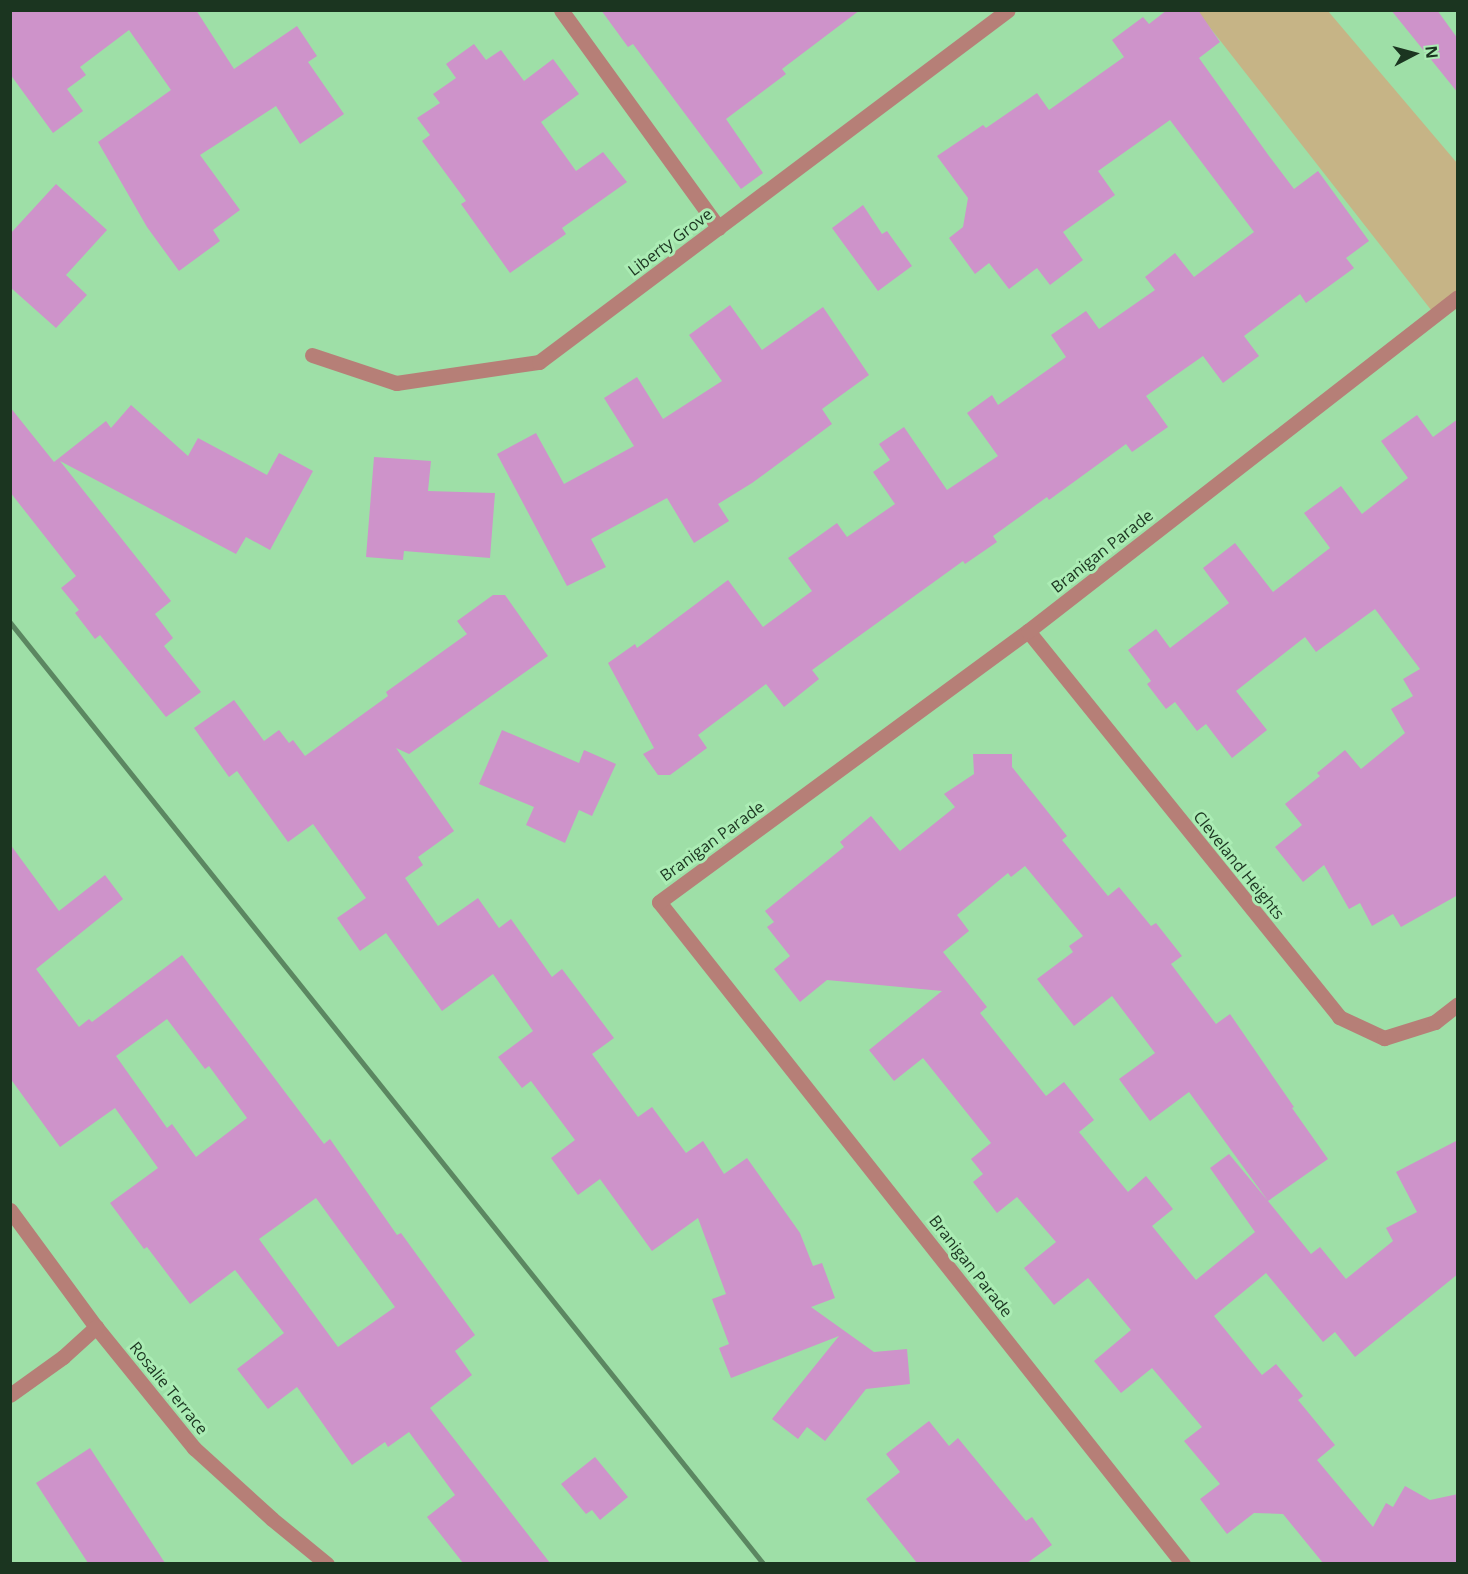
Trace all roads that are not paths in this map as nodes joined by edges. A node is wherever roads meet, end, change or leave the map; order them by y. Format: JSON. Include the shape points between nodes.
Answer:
{"nodes":[{"id":1,"x":561,"y":10,"type":"edge"},
{"id":2,"x":1008,"y":10,"type":"edge"},
{"id":3,"x":719,"y":228,"type":"junction"},
{"id":4,"x":1458,"y":297,"type":"edge"},
{"id":5,"x":312,"y":355,"type":"dead end"},
{"id":6,"x":1028,"y":631,"type":"junction"},
{"id":7,"x":1458,"y":1004,"type":"edge"},
{"id":8,"x":10,"y":1210,"type":"edge"},
{"id":9,"x":96,"y":1327,"type":"junction"},
{"id":10,"x":10,"y":1395,"type":"edge"},
{"id":11,"x":327,"y":1563,"type":"edge"},
{"id":12,"x":1183,"y":1563,"type":"edge"}],
"edges":[{"from":1,"to":3,"type":"street"},
{"from":2,"to":3,"type":"street","name":"Liberty Grove"},
{"from":3,"to":5,"type":"street","name":"Liberty Grove","via":[[539,362],[396,383]]},
{"from":4,"to":6,"type":"street","name":"Branigan Parade"},
{"from":6,"to":7,"type":"street","name":"Cleveland Heights","via":[[1339,1017],[1384,1038],[1435,1022]]},
{"from":6,"to":12,"type":"street","name":"Branigan Parade","via":[[659,902]]},
{"from":8,"to":9,"type":"street","name":"Rosalie Terrace"},
{"from":9,"to":10,"type":"street","via":[[63,1357]]},
{"from":9,"to":11,"type":"street","name":"Rosalie Terrace","via":[[194,1448]]}]}
